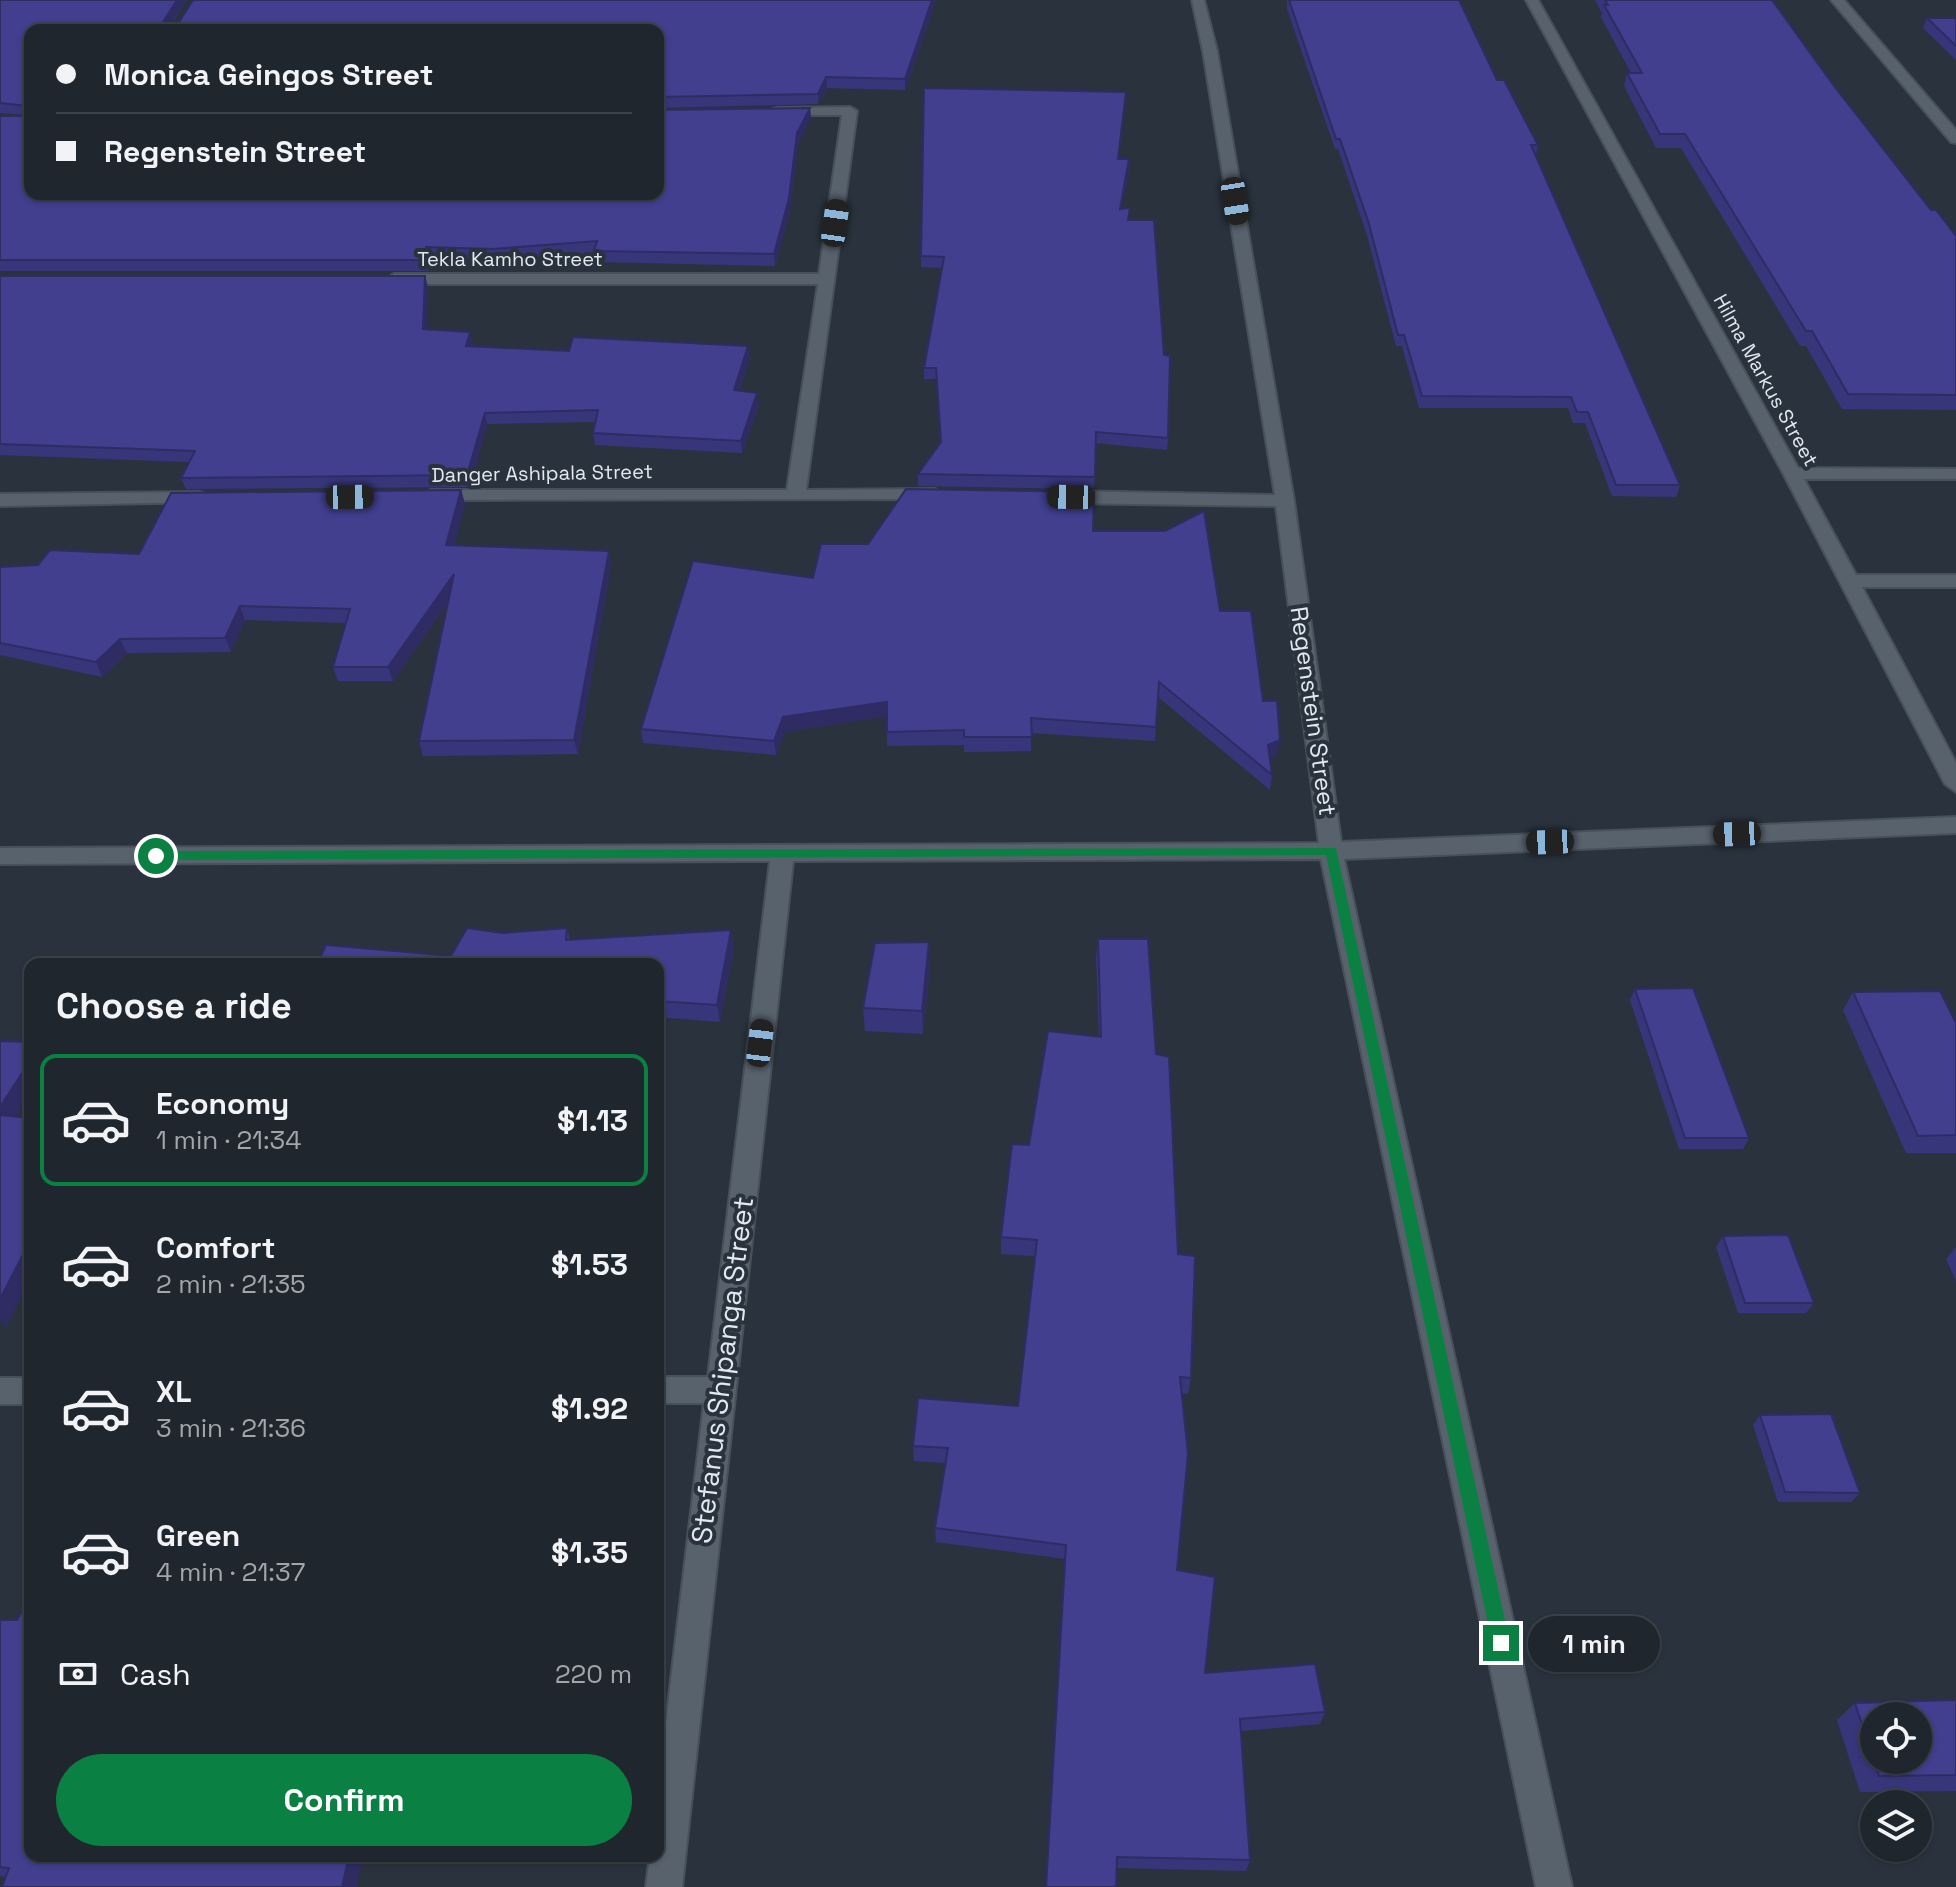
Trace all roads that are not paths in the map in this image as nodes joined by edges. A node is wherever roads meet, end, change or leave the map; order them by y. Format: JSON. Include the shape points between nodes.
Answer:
{"nodes":[{"id":1,"x":1198,"y":0,"type":"edge"},
{"id":2,"x":1532,"y":0,"type":"edge"},
{"id":3,"x":1837,"y":0,"type":"edge"},
{"id":4,"x":762,"y":113,"type":"edge"},
{"id":5,"x":1955,"y":136,"type":"edge"},
{"id":6,"x":382,"y":279,"type":"edge"},
{"id":7,"x":828,"y":279,"type":"junction"},
{"id":8,"x":1792,"y":473,"type":"junction"},
{"id":9,"x":1956,"y":474,"type":"edge"},
{"id":10,"x":796,"y":492,"type":"junction"},
{"id":11,"x":954,"y":495,"type":"edge"},
{"id":12,"x":414,"y":496,"type":"edge"},
{"id":13,"x":1048,"y":497,"type":"edge"},
{"id":14,"x":223,"y":498,"type":"edge"},
{"id":15,"x":0,"y":500,"type":"edge"},
{"id":16,"x":1285,"y":501,"type":"junction"},
{"id":17,"x":1849,"y":581,"type":"junction"},
{"id":18,"x":1956,"y":581,"type":"edge"},
{"id":19,"x":1956,"y":784,"type":"edge"},
{"id":20,"x":1956,"y":825,"type":"edge"},
{"id":21,"x":1331,"y":851,"type":"junction"},
{"id":22,"x":782,"y":854,"type":"junction"},
{"id":23,"x":0,"y":856,"type":"edge"},
{"id":24,"x":664,"y":1390,"type":"edge"},
{"id":25,"x":719,"y":1390,"type":"junction"},
{"id":26,"x":0,"y":1391,"type":"edge"},
{"id":27,"x":24,"y":1391,"type":"edge"},
{"id":28,"x":664,"y":1887,"type":"edge"},
{"id":29,"x":1554,"y":1887,"type":"edge"}],
"edges":[{"from":1,"to":16,"type":"street","name":"Regenstein Street"},
{"from":2,"to":8,"type":"street","name":"Hilma Markus Street"},
{"from":3,"to":5,"type":"street"},
{"from":4,"to":7,"type":"street","via":[[850,111]]},
{"from":6,"to":7,"type":"street","name":"Tekla Kamho Street"},
{"from":7,"to":10,"type":"street"},
{"from":8,"to":9,"type":"street"},
{"from":8,"to":17,"type":"street","name":"Hilma Markus Street"},
{"from":10,"to":11,"type":"street","name":"Danger Ashipala Street"},
{"from":10,"to":12,"type":"street","name":"Danger Ashipala Street"},
{"from":13,"to":16,"type":"street"},
{"from":14,"to":15,"type":"street"},
{"from":16,"to":21,"type":"street","name":"Regenstein Street"},
{"from":17,"to":18,"type":"street"},
{"from":17,"to":19,"type":"street","name":"Hilma Markus Street"},
{"from":20,"to":21,"type":"street"},
{"from":21,"to":22,"type":"street"},
{"from":21,"to":29,"type":"street","name":"Regenstein Street"},
{"from":22,"to":23,"type":"street"},
{"from":22,"to":25,"type":"street","name":"Stefanus Shipanga Street"},
{"from":24,"to":25,"type":"street"},
{"from":25,"to":28,"type":"street","name":"Stefanus Shipanga Street"},
{"from":26,"to":27,"type":"street"}]}
